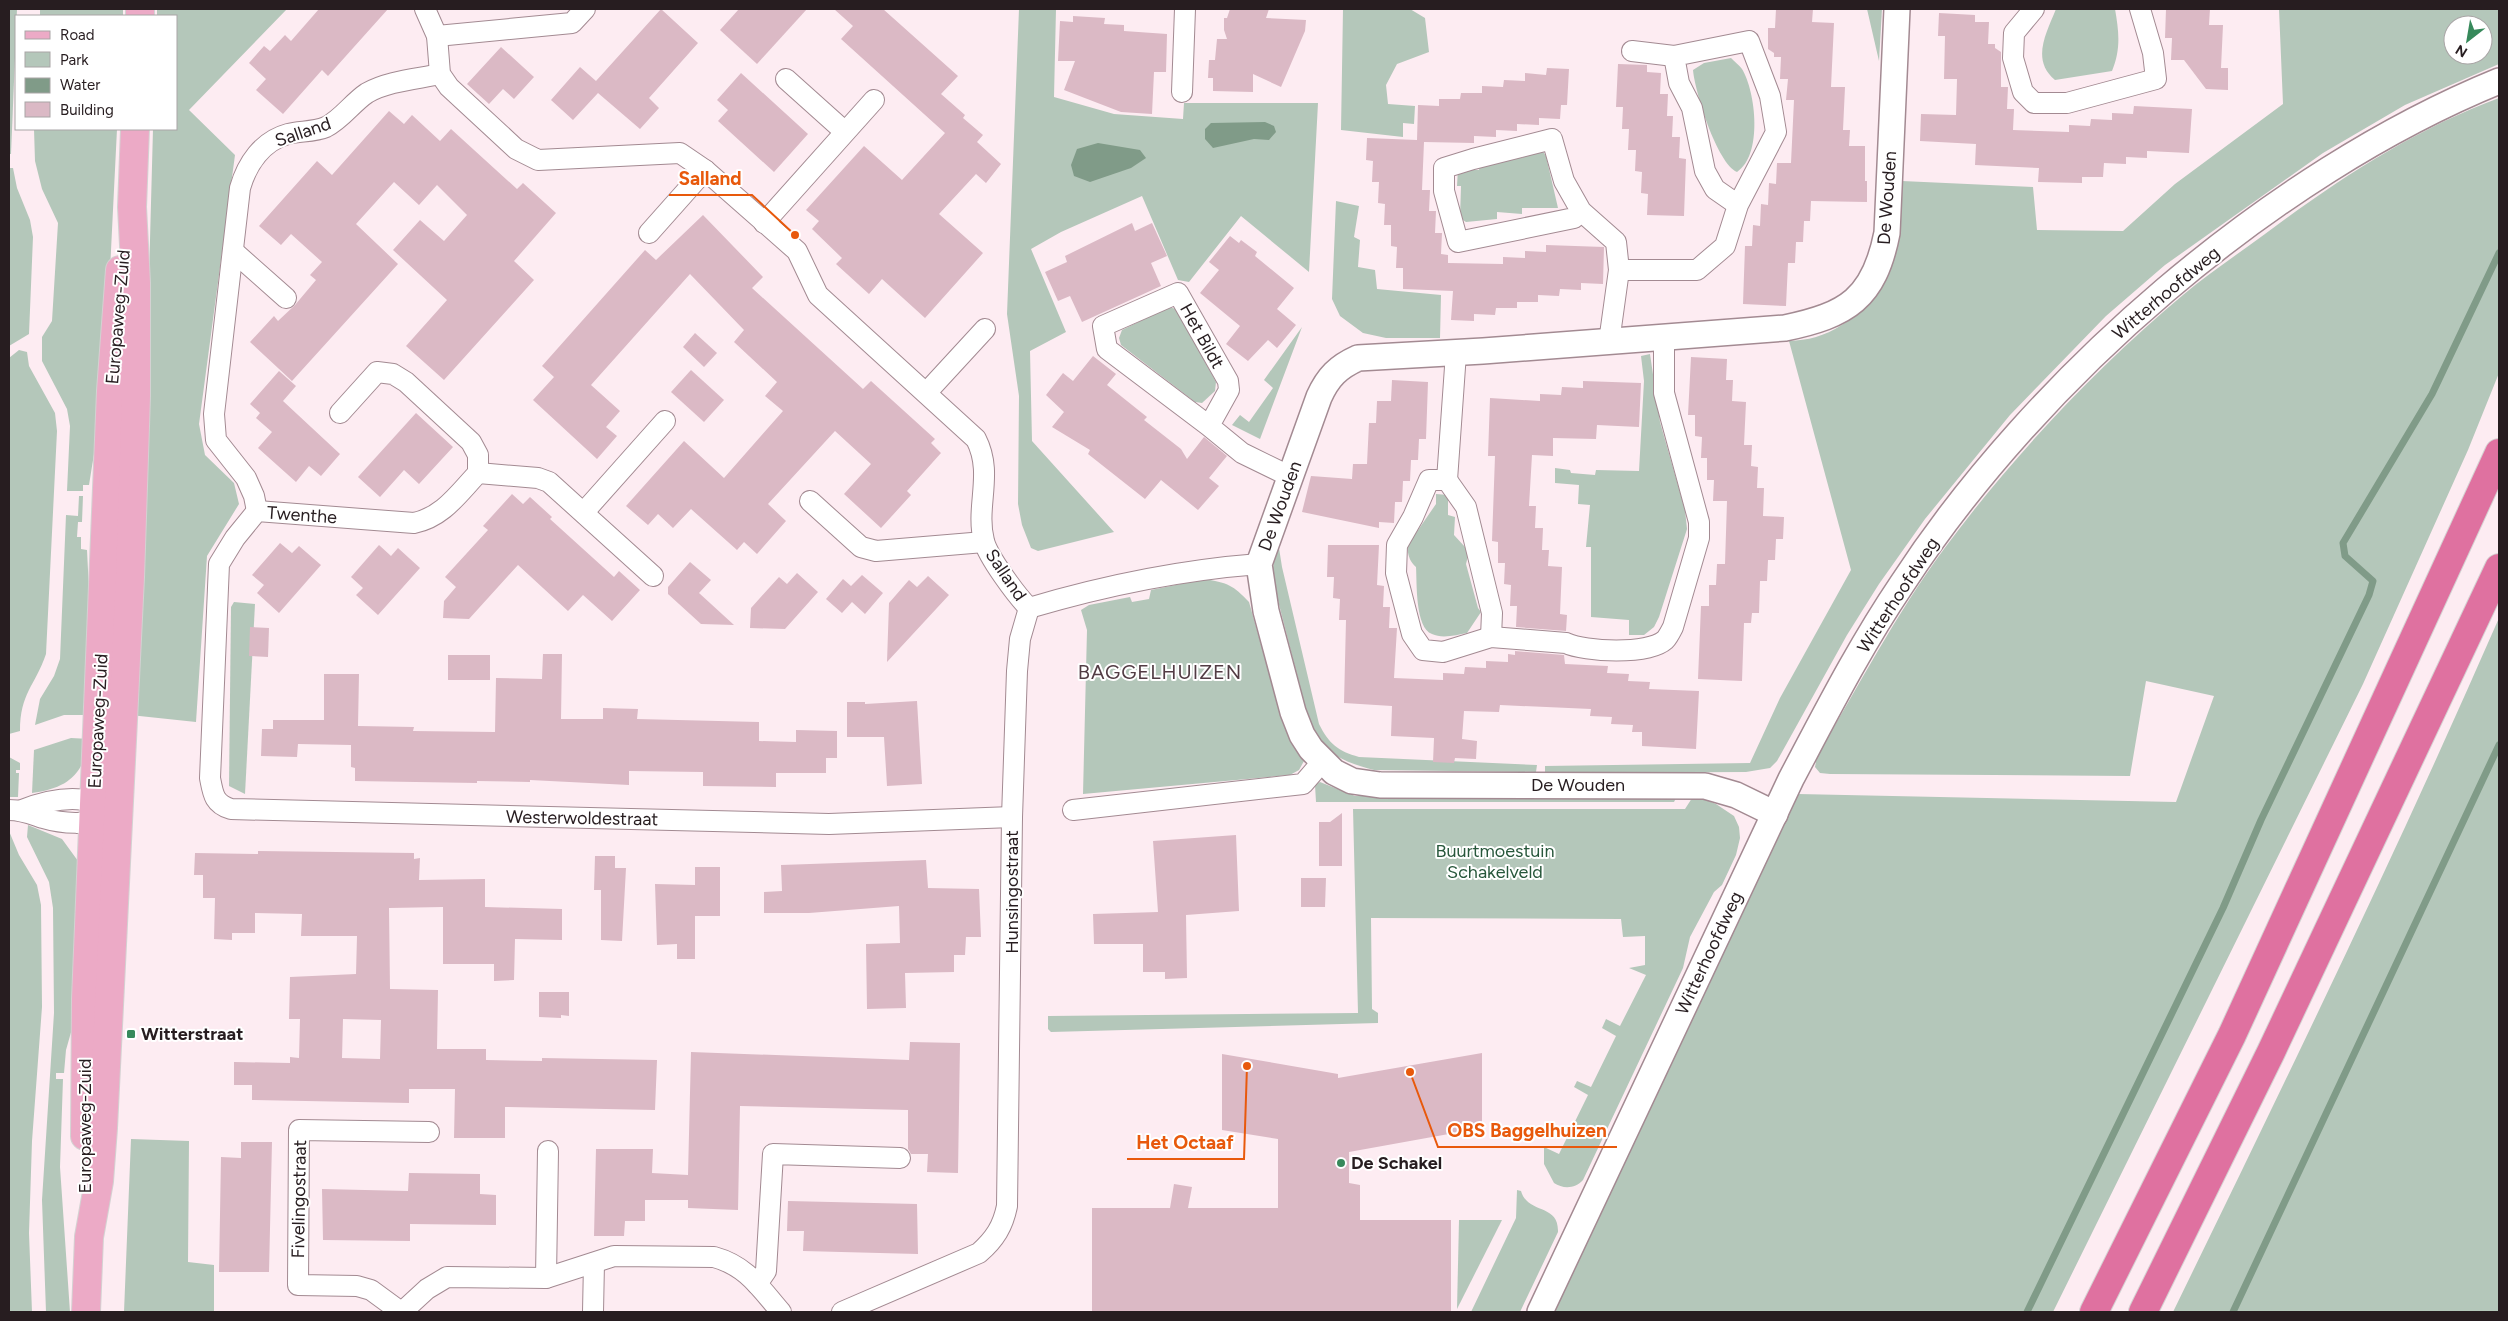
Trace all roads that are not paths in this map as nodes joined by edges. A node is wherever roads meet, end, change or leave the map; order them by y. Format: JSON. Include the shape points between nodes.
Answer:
{"nodes":[{"id":1,"x":425,"y":9,"type":"edge"},
{"id":2,"x":585,"y":9,"type":"edge"},
{"id":3,"x":1185,"y":9,"type":"edge"},
{"id":4,"x":1897,"y":9,"type":"edge"},
{"id":5,"x":2034,"y":9,"type":"edge"},
{"id":6,"x":2140,"y":9,"type":"edge"},
{"id":7,"x":437,"y":36,"type":"junction"},
{"id":8,"x":1632,"y":51,"type":"dead end"},
{"id":9,"x":1674,"y":56,"type":"junction"},
{"id":10,"x":440,"y":74,"type":"junction"},
{"id":11,"x":786,"y":79,"type":"dead end"},
{"id":12,"x":2499,"y":81,"type":"edge"},
{"id":13,"x":1182,"y":92,"type":"dead end"},
{"id":14,"x":874,"y":100,"type":"dead end"},
{"id":15,"x":135,"y":130,"type":"edge"},
{"id":16,"x":844,"y":131,"type":"junction"},
{"id":17,"x":705,"y":170,"type":"junction"},
{"id":18,"x":1738,"y":205,"type":"junction"},
{"id":19,"x":1581,"y":212,"type":"junction"},
{"id":20,"x":764,"y":223,"type":"junction"},
{"id":21,"x":649,"y":232,"type":"dead end"},
{"id":22,"x":233,"y":250,"type":"junction"},
{"id":23,"x":1619,"y":270,"type":"junction"},
{"id":24,"x":286,"y":298,"type":"dead end"},
{"id":25,"x":985,"y":329,"type":"dead end"},
{"id":26,"x":1664,"y":337,"type":"junction"},
{"id":27,"x":1609,"y":342,"type":"junction"},
{"id":28,"x":1456,"y":353,"type":"junction"},
{"id":29,"x":927,"y":392,"type":"junction"},
{"id":30,"x":340,"y":413,"type":"dead end"},
{"id":31,"x":665,"y":421,"type":"dead end"},
{"id":32,"x":1209,"y":426,"type":"junction"},
{"id":33,"x":2499,"y":453,"type":"edge"},
{"id":34,"x":478,"y":473,"type":"junction"},
{"id":35,"x":1291,"y":477,"type":"junction"},
{"id":36,"x":1447,"y":480,"type":"junction"},
{"id":37,"x":810,"y":501,"type":"dead end"},
{"id":38,"x":257,"y":511,"type":"junction"},
{"id":39,"x":584,"y":512,"type":"junction"},
{"id":40,"x":984,"y":542,"type":"junction"},
{"id":41,"x":1258,"y":564,"type":"junction"},
{"id":42,"x":2499,"y":568,"type":"edge"},
{"id":43,"x":653,"y":576,"type":"dead end"},
{"id":44,"x":1029,"y":608,"type":"junction"},
{"id":45,"x":1491,"y":637,"type":"junction"},
{"id":46,"x":211,"y":740,"type":"joint"},
{"id":47,"x":1322,"y":762,"type":"junction"},
{"id":48,"x":16,"y":810,"type":"edge"},
{"id":49,"x":1073,"y":810,"type":"dead end"},
{"id":50,"x":102,"y":812,"type":"junction"},
{"id":51,"x":1775,"y":814,"type":"junction"},
{"id":52,"x":1012,"y":817,"type":"junction"},
{"id":53,"x":429,"y":1132,"type":"dead end"},
{"id":54,"x":548,"y":1151,"type":"dead end"},
{"id":55,"x":900,"y":1158,"type":"dead end"},
{"id":56,"x":594,"y":1263,"type":"junction"},
{"id":57,"x":546,"y":1278,"type":"junction"},
{"id":58,"x":757,"y":1284,"type":"junction"},
{"id":59,"x":86,"y":1312,"type":"edge"},
{"id":60,"x":402,"y":1312,"type":"edge"},
{"id":61,"x":593,"y":1312,"type":"edge"},
{"id":62,"x":782,"y":1312,"type":"edge"},
{"id":63,"x":842,"y":1312,"type":"edge"},
{"id":64,"x":1540,"y":1312,"type":"edge"},
{"id":65,"x":2094,"y":1312,"type":"edge"},
{"id":66,"x":2144,"y":1312,"type":"edge"}],
"edges":[{"from":1,"to":7,"type":"street"},
{"from":2,"to":7,"type":"street","via":[[572,23]]},
{"from":3,"to":13,"type":"street"},
{"from":4,"to":26,"type":"street","name":"De Wouden","via":[[1887,233],[1882,261],[1871,281],[1853,303],[1819,321],[1785,328]]},
{"from":5,"to":6,"type":"street","via":[[2014,33],[2013,58],[2024,92],[2034,103],[2068,103],[2156,80],[2153,53]]},
{"from":7,"to":10,"type":"street"},
{"from":8,"to":9,"type":"street"},
{"from":9,"to":18,"type":"street","via":[[1679,83],[1692,108],[1705,171],[1715,189]]},
{"from":9,"to":18,"type":"street","via":[[1749,41],[1770,96],[1776,132]]},
{"from":10,"to":17,"type":"street","name":"Salland","via":[[449,88],[516,149],[538,160],[680,152]]},
{"from":10,"to":22,"type":"street","name":"Salland","via":[[379,87],[365,94],[337,121],[323,128],[288,134],[265,146],[245,171],[242,180]]},
{"from":11,"to":16,"type":"street"},
{"from":12,"to":51,"type":"street","name":"Witterhoofdweg","via":[[2394,131],[2302,186],[2225,243],[2116,334],[1996,460],[1902,583],[1832,702]]},
{"from":14,"to":16,"type":"street"},
{"from":15,"to":50,"type":"main road","name":"Europaweg-Zuid","via":[[132,207],[118,281],[111,392]]},
{"from":16,"to":20,"type":"street"},
{"from":17,"to":20,"type":"street","name":"Salland"},
{"from":17,"to":21,"type":"street"},
{"from":18,"to":23,"type":"street","via":[[1725,246],[1697,270]]},
{"from":19,"to":19,"type":"street","via":[[1564,181],[1552,139],[1444,168],[1444,191],[1458,242],[1574,218]]},
{"from":19,"to":23,"type":"street","via":[[1616,242]]},
{"from":20,"to":29,"type":"street","name":"Salland","via":[[797,251],[818,295]]},
{"from":22,"to":24,"type":"street"},
{"from":22,"to":38,"type":"street","name":"Salland","via":[[214,414],[216,440],[246,478]]},
{"from":23,"to":27,"type":"street"},
{"from":25,"to":29,"type":"street"},
{"from":26,"to":27,"type":"street","name":"De Wouden"},
{"from":26,"to":45,"type":"street","via":[[1664,393],[1699,522],[1700,538],[1673,627],[1666,639],[1638,650],[1577,648],[1566,643]]},
{"from":27,"to":28,"type":"street","name":"De Wouden"},
{"from":28,"to":35,"type":"street","name":"De Wouden","via":[[1358,358],[1335,370],[1319,397]]},
{"from":28,"to":36,"type":"street"},
{"from":29,"to":40,"type":"street","name":"Salland","via":[[976,439],[983,453]]},
{"from":30,"to":34,"type":"street","via":[[378,372],[393,374],[406,382],[471,442],[478,455]]},
{"from":31,"to":39,"type":"street"},
{"from":32,"to":32,"type":"street","name":"Het Bildt","via":[[1229,390],[1228,381],[1178,293],[1103,326],[1107,349]]},
{"from":32,"to":35,"type":"street","name":"Het Bildt","via":[[1242,453]]},
{"from":33,"to":65,"type":"highway","via":[[2232,1034]]},
{"from":34,"to":38,"type":"street","name":"Twenthe","via":[[441,513],[414,524]]},
{"from":34,"to":39,"type":"street","via":[[538,478],[549,482]]},
{"from":35,"to":41,"type":"street","name":"De Wouden"},
{"from":36,"to":45,"type":"street","via":[[1466,507],[1492,613]]},
{"from":36,"to":45,"type":"street","via":[[1429,480],[1397,545],[1396,573],[1412,634],[1423,650],[1443,652]]},
{"from":37,"to":40,"type":"street","name":"Salland","via":[[861,547],[876,551]]},
{"from":38,"to":46,"type":"street","name":"Twenthe","via":[[219,564]]},
{"from":39,"to":43,"type":"street"},
{"from":40,"to":44,"type":"street","name":"Salland","via":[[1014,593]]},
{"from":41,"to":44,"type":"street","via":[[1140,581],[1074,594]]},
{"from":41,"to":47,"type":"street","name":"De Wouden","via":[[1266,611],[1293,712],[1302,735]]},
{"from":42,"to":66,"type":"highway","via":[[2271,1052]]},
{"from":44,"to":52,"type":"street","name":"Hunsingostraat","via":[[1020,639],[1017,671]]},
{"from":46,"to":52,"type":"street","name":"Westerwoldestraat","via":[[210,778],[214,799],[231,809],[830,824]]},
{"from":47,"to":49,"type":"street","via":[[1303,784]]},
{"from":47,"to":51,"type":"street","name":"De Wouden","via":[[1352,781],[1380,785],[1705,786],[1736,795]]},
{"from":48,"to":50,"type":"street","via":[[46,800]]},
{"from":50,"to":59,"type":"main road","name":"Europaweg-Zuid","via":[[86,1009],[84,1190],[89,1237]]},
{"from":51,"to":64,"type":"street","name":"Witterhoofdweg"},
{"from":52,"to":63,"type":"street","name":"Hunsingostraat","via":[[1011,1035],[1007,1206],[1003,1225],[979,1253]]},
{"from":53,"to":60,"type":"street","name":"Fivelingostraat","via":[[299,1130],[298,1285],[357,1286],[372,1290]]},
{"from":54,"to":57,"type":"street"},
{"from":55,"to":58,"type":"street","via":[[773,1154],[766,1271]]},
{"from":56,"to":57,"type":"street","name":"Fivelingostraat"},
{"from":56,"to":58,"type":"street","name":"Fivelingostraat","via":[[614,1256],[714,1257],[743,1269]]},
{"from":56,"to":61,"type":"street"},
{"from":57,"to":60,"type":"street","name":"Fivelingostraat","via":[[447,1277],[427,1289]]},
{"from":58,"to":62,"type":"street","name":"Fivelingostraat"}]}
